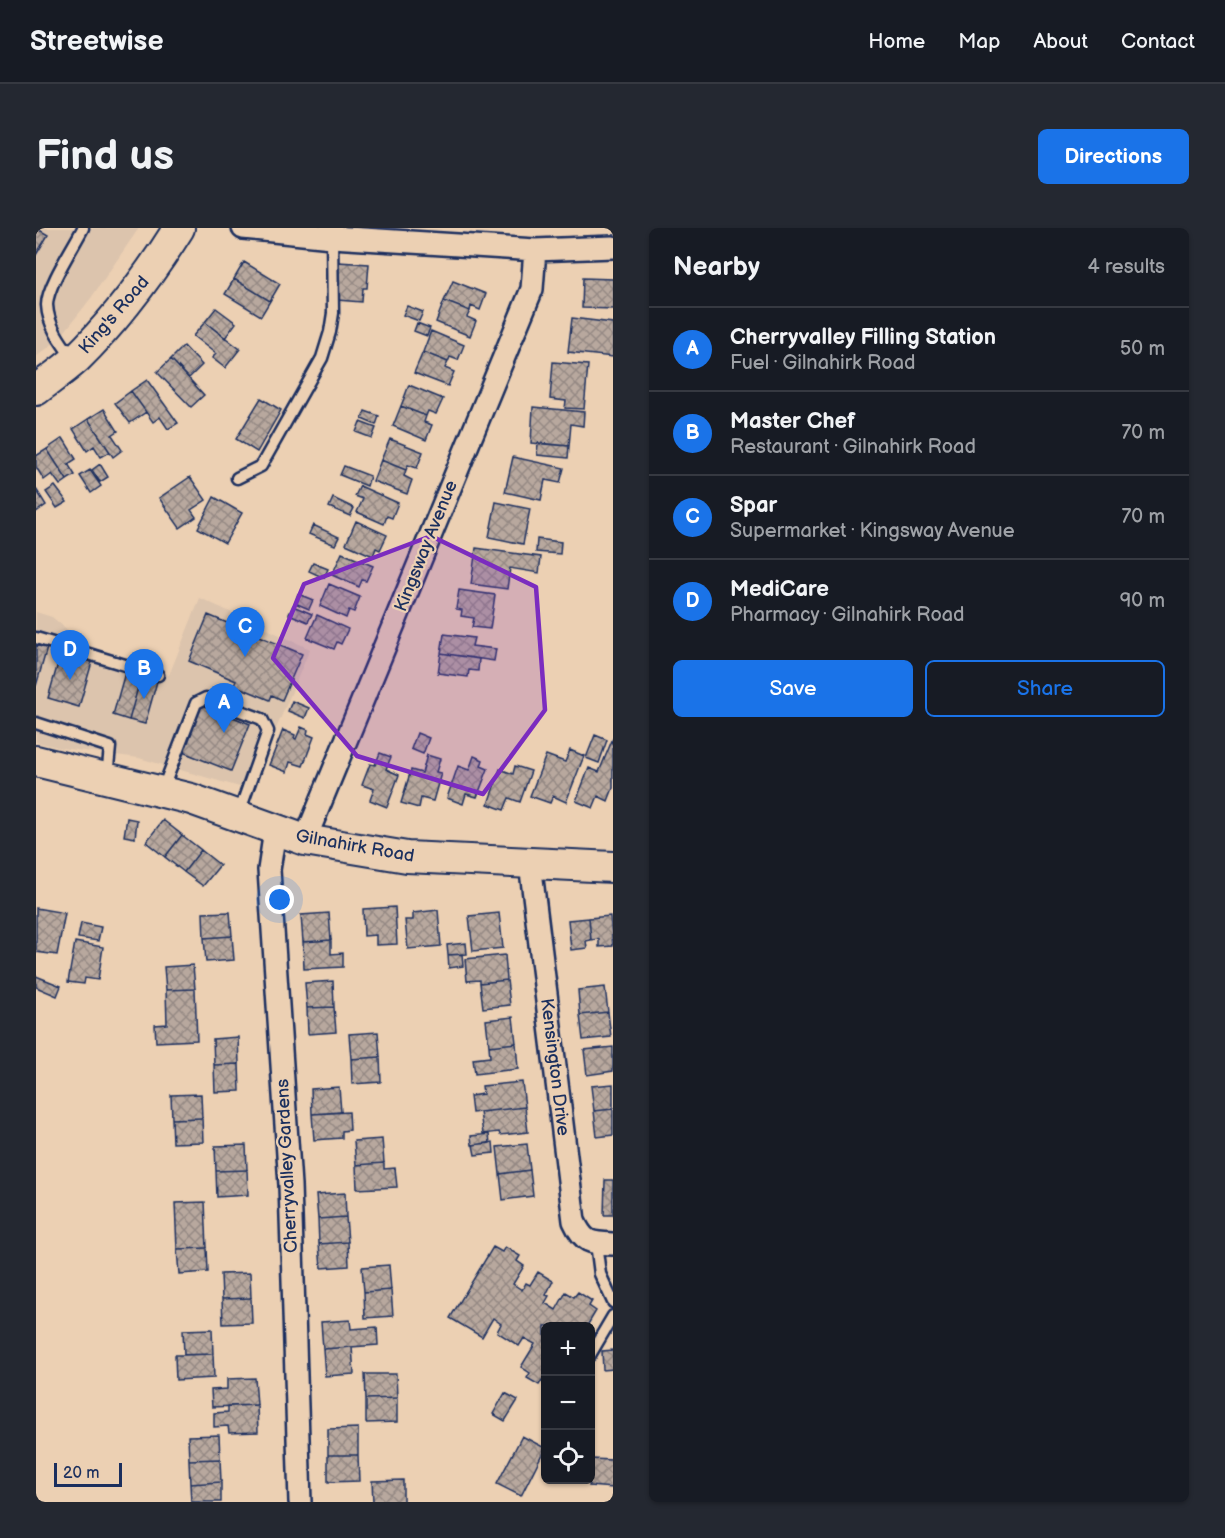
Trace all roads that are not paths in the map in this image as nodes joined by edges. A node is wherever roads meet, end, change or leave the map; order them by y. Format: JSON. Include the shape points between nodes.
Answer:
{"nodes":[{"id":1,"x":83,"y":228,"type":"edge"},
{"id":2,"x":179,"y":228,"type":"edge"},
{"id":3,"x":243,"y":228,"type":"edge"},
{"id":4,"x":332,"y":237,"type":"junction"},
{"id":5,"x":613,"y":247,"type":"edge"},
{"id":6,"x":535,"y":250,"type":"junction"},
{"id":7,"x":74,"y":360,"type":"junction"},
{"id":8,"x":36,"y":390,"type":"edge"},
{"id":9,"x":237,"y":478,"type":"dead end"},
{"id":10,"x":36,"y":638,"type":"edge"},
{"id":11,"x":158,"y":675,"type":"dead end"},
{"id":12,"x":36,"y":723,"type":"edge"},
{"id":13,"x":36,"y":761,"type":"edge"},
{"id":14,"x":107,"y":778,"type":"junction"},
{"id":15,"x":162,"y":791,"type":"junction"},
{"id":16,"x":238,"y":816,"type":"junction"},
{"id":17,"x":275,"y":830,"type":"junction"},
{"id":18,"x":305,"y":840,"type":"junction"},
{"id":19,"x":530,"y":863,"type":"junction"},
{"id":20,"x":613,"y":867,"type":"edge"},
{"id":21,"x":604,"y":1244,"type":"edge"},
{"id":22,"x":613,"y":1302,"type":"edge"},
{"id":23,"x":613,"y":1316,"type":"edge"},
{"id":24,"x":595,"y":1348,"type":"edge"},
{"id":25,"x":300,"y":1502,"type":"edge"}],
"edges":[{"from":1,"to":7,"type":"lane","via":[[47,303],[54,329]]},
{"from":2,"to":7,"type":"street","name":"King's Road","via":[[137,292]]},
{"from":3,"to":4,"type":"street"},
{"from":4,"to":6,"type":"street"},
{"from":4,"to":9,"type":"lane","via":[[333,313],[322,358],[261,466]]},
{"from":5,"to":6,"type":"street"},
{"from":6,"to":18,"type":"street","name":"Kingsway Avenue","via":[[532,289]]},
{"from":7,"to":8,"type":"street","name":"King's Road"},
{"from":10,"to":11,"type":"lane"},
{"from":12,"to":14,"type":"lane","via":[[110,747]]},
{"from":13,"to":14,"type":"street","name":"Gilnahirk Road"},
{"from":14,"to":15,"type":"street","name":"Gilnahirk Road"},
{"from":15,"to":16,"type":"street","name":"Gilnahirk Road"},
{"from":15,"to":16,"type":"lane","via":[[196,703],[206,698],[262,719],[268,731]]},
{"from":16,"to":17,"type":"street","name":"Gilnahirk Road"},
{"from":17,"to":18,"type":"street","name":"Gilnahirk Road"},
{"from":17,"to":25,"type":"street","name":"Cherryvalley Gardens","via":[[268,870],[290,1185]]},
{"from":18,"to":19,"type":"street","name":"Gilnahirk Road","via":[[407,856]]},
{"from":19,"to":20,"type":"street","name":"Gilnahirk Road"},
{"from":19,"to":21,"type":"street","name":"Kensington Drive","via":[[574,1221],[589,1242]]},
{"from":21,"to":22,"type":"lane","via":[[600,1274]]},
{"from":23,"to":24,"type":"lane"}]}
